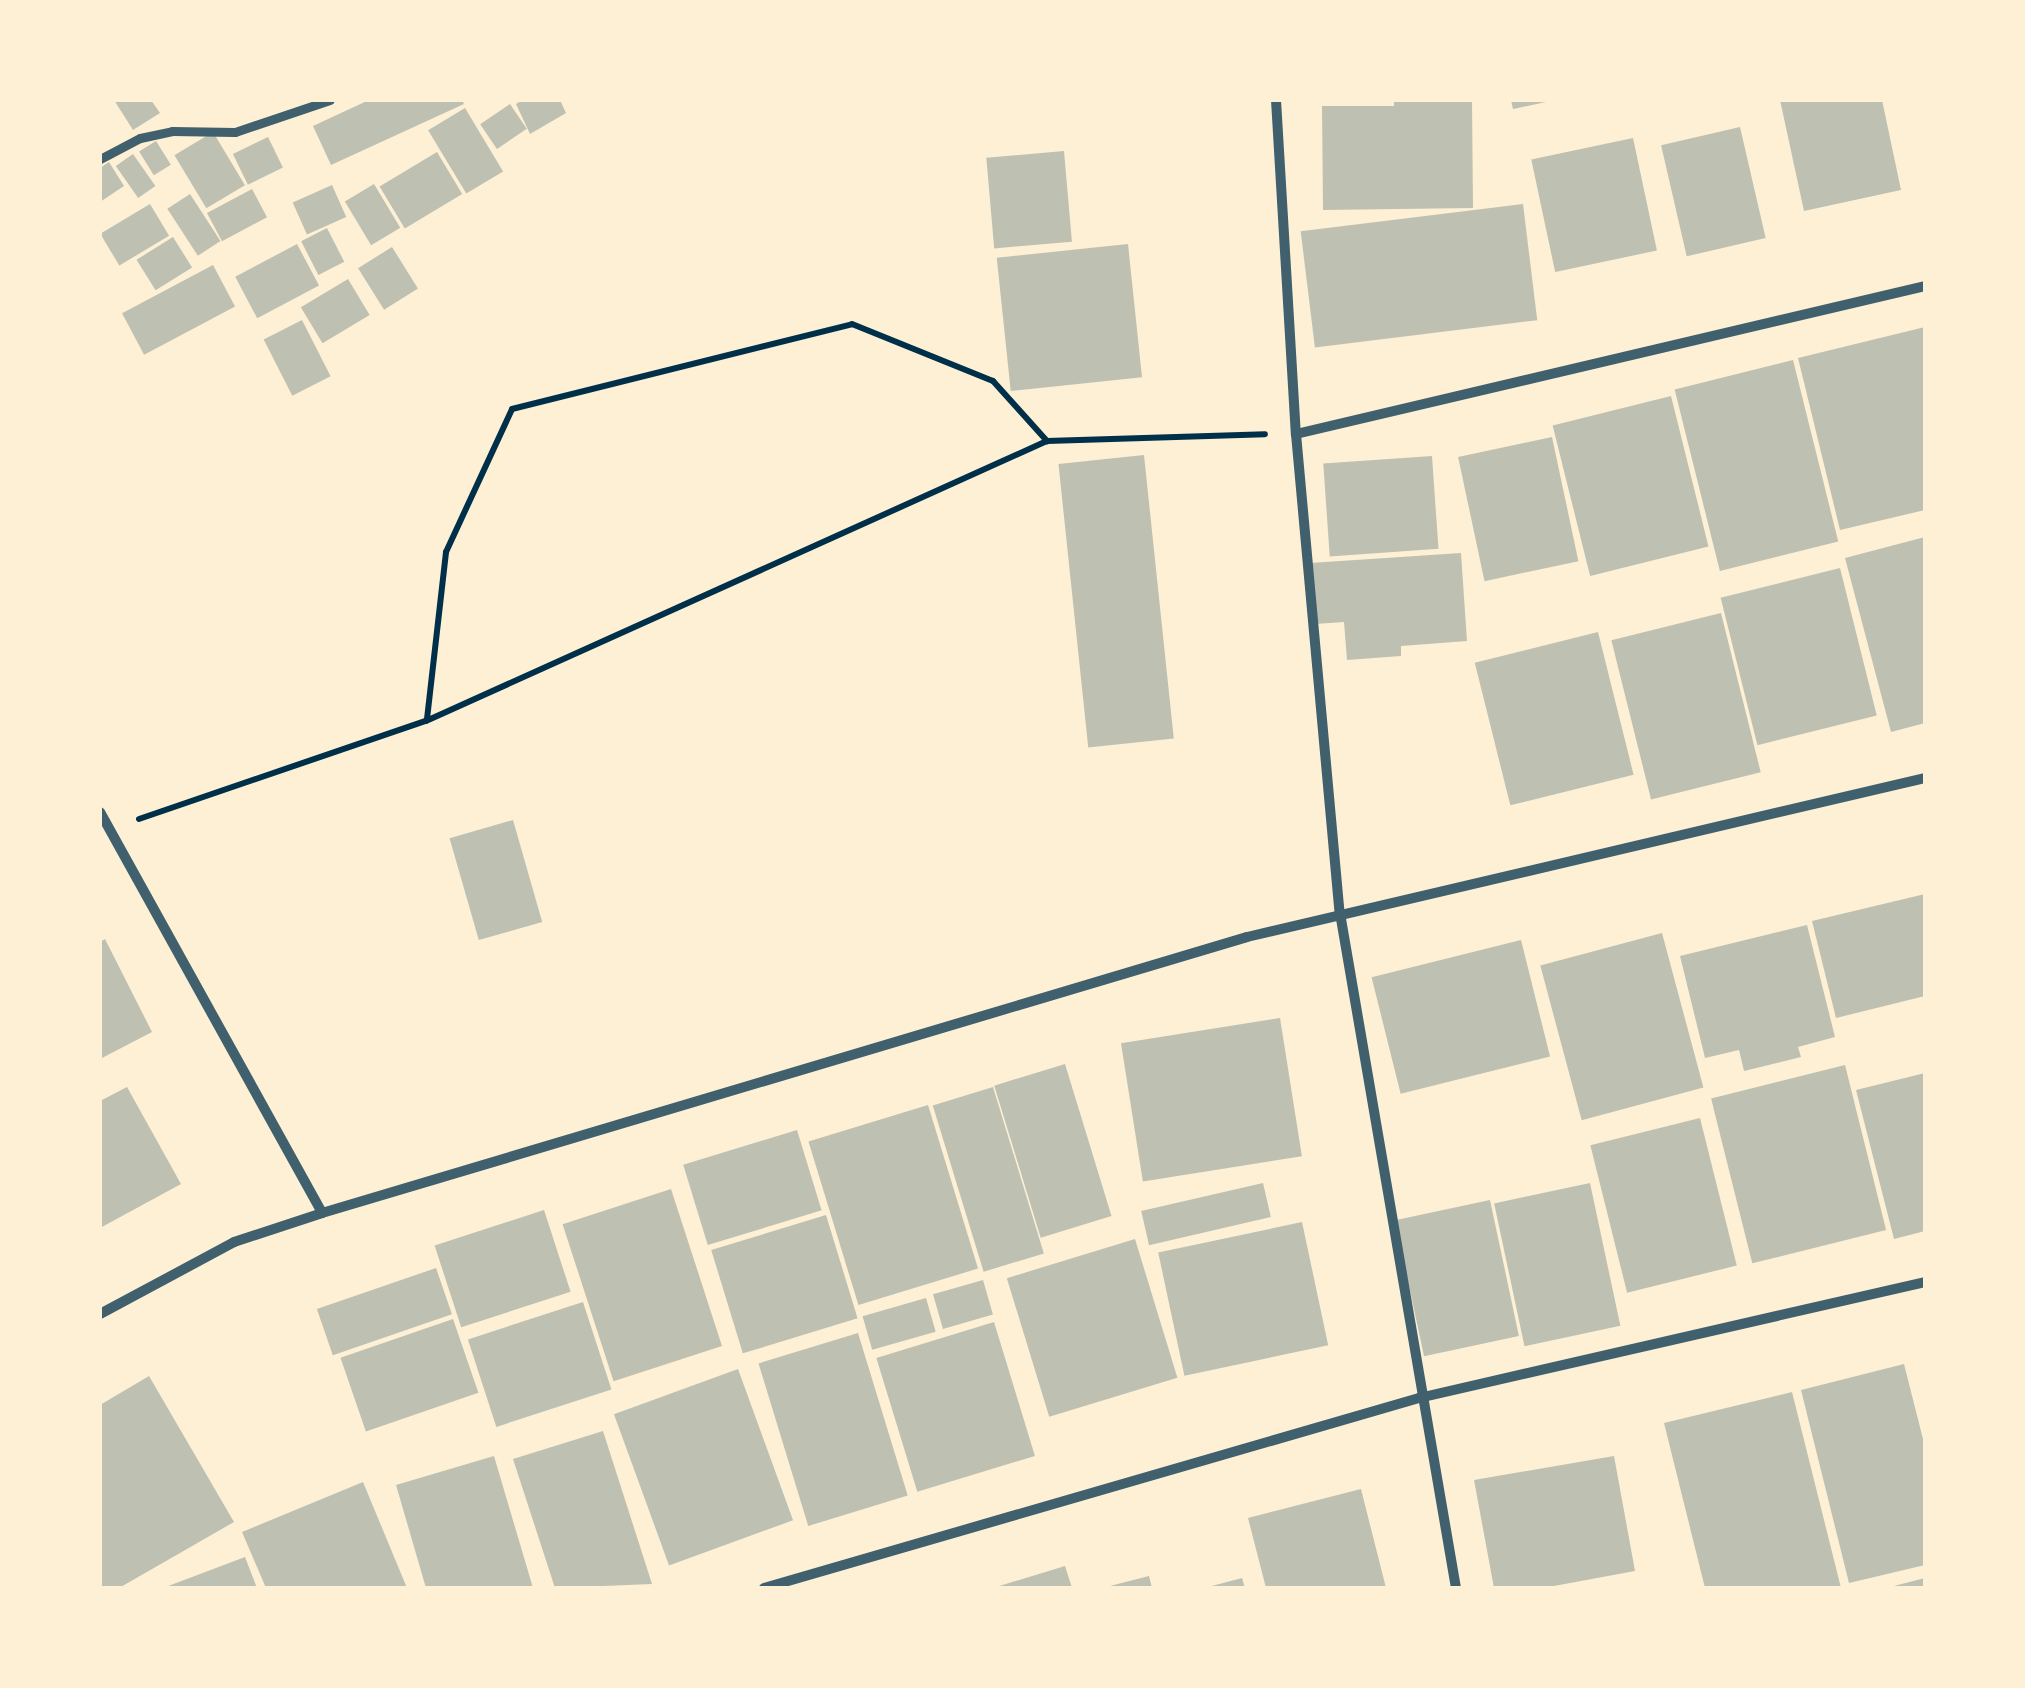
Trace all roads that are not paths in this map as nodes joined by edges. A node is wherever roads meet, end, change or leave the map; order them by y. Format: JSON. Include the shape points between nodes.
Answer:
{"nodes":[{"id":1,"x":330,"y":100,"type":"edge"},
{"id":2,"x":1276,"y":100,"type":"edge"},
{"id":3,"x":100,"y":159,"type":"edge"},
{"id":4,"x":1925,"y":286,"type":"edge"},
{"id":5,"x":1296,"y":434,"type":"junction"},
{"id":6,"x":1925,"y":778,"type":"edge"},
{"id":7,"x":100,"y":812,"type":"edge"},
{"id":8,"x":1340,"y":913,"type":"junction"},
{"id":9,"x":322,"y":1213,"type":"junction"},
{"id":10,"x":1925,"y":1282,"type":"edge"},
{"id":11,"x":100,"y":1314,"type":"edge"},
{"id":12,"x":1419,"y":1398,"type":"junction"},
{"id":13,"x":764,"y":1588,"type":"edge"},
{"id":14,"x":1456,"y":1588,"type":"edge"}],
"edges":[{"from":1,"to":3,"type":"street","via":[[235,132],[140,138]]},
{"from":2,"to":5,"type":"street"},
{"from":4,"to":5,"type":"street"},
{"from":5,"to":8,"type":"street"},
{"from":6,"to":8,"type":"street"},
{"from":7,"to":9,"type":"street"},
{"from":8,"to":9,"type":"street"},
{"from":8,"to":12,"type":"street"},
{"from":9,"to":11,"type":"street","via":[[234,1242]]},
{"from":10,"to":12,"type":"street"},
{"from":12,"to":13,"type":"street"},
{"from":12,"to":14,"type":"street"}]}
